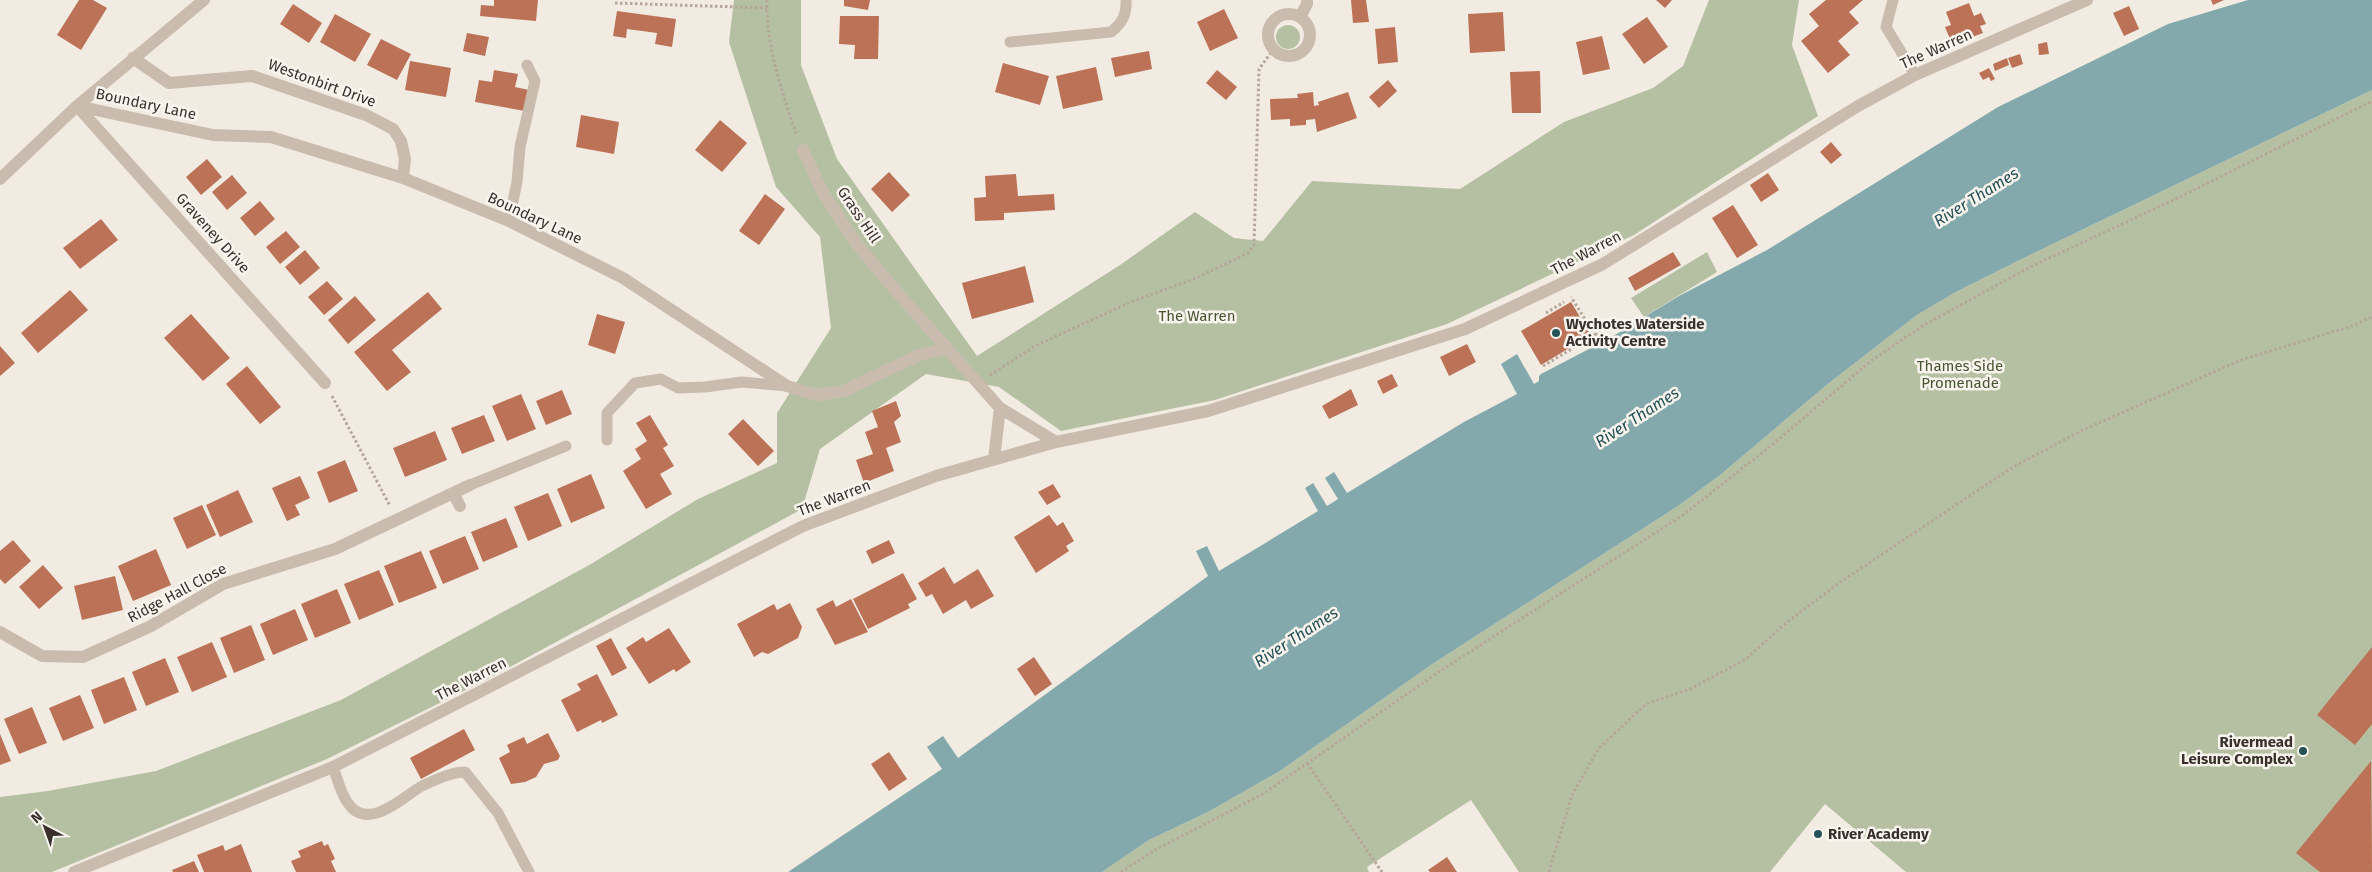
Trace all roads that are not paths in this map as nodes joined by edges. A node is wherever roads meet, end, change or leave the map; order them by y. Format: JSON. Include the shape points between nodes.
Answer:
{"nodes":[{"id":1,"x":204,"y":0,"type":"edge"},
{"id":2,"x":1126,"y":0,"type":"edge"},
{"id":3,"x":1307,"y":0,"type":"edge"},
{"id":4,"x":1893,"y":0,"type":"edge"},
{"id":5,"x":2087,"y":0,"type":"edge"},
{"id":6,"x":1300,"y":17,"type":"junction"},
{"id":7,"x":1010,"y":42,"type":"dead end"},
{"id":8,"x":133,"y":58,"type":"junction"},
{"id":9,"x":527,"y":65,"type":"dead end"},
{"id":10,"x":1915,"y":75,"type":"junction"},
{"id":11,"x":77,"y":106,"type":"junction"},
{"id":12,"x":802,"y":150,"type":"road end"},
{"id":13,"x":403,"y":178,"type":"junction"},
{"id":14,"x":0,"y":179,"type":"edge"},
{"id":15,"x":509,"y":221,"type":"junction"},
{"id":16,"x":947,"y":348,"type":"junction"},
{"id":17,"x":325,"y":383,"type":"road end"},
{"id":18,"x":787,"y":386,"type":"junction"},
{"id":19,"x":1000,"y":408,"type":"junction"},
{"id":20,"x":606,"y":440,"type":"dead end"},
{"id":21,"x":1056,"y":442,"type":"junction"},
{"id":22,"x":566,"y":446,"type":"dead end"},
{"id":23,"x":994,"y":460,"type":"junction"},
{"id":24,"x":470,"y":485,"type":"joint"},
{"id":25,"x":453,"y":493,"type":"junction"},
{"id":26,"x":460,"y":506,"type":"dead end"},
{"id":27,"x":0,"y":632,"type":"edge"},
{"id":28,"x":332,"y":768,"type":"junction"},
{"id":29,"x":74,"y":872,"type":"edge"},
{"id":30,"x":529,"y":872,"type":"edge"}],
"edges":[{"from":1,"to":8,"type":"street"},
{"from":2,"to":7,"type":"lane","via":[[1126,14],[1121,24],[1111,32]]},
{"from":3,"to":6,"type":"street"},
{"from":4,"to":10,"type":"lane","via":[[1886,26]]},
{"from":5,"to":10,"type":"street","name":"The Warren"},
{"from":6,"to":6,"type":"street","via":[[1306,22],[1310,35],[1305,48],[1293,56],[1274,50],[1268,37],[1270,24],[1281,15]]},
{"from":8,"to":11,"type":"street"},
{"from":8,"to":13,"type":"street","name":"Westonbirt Drive","via":[[169,83],[252,76],[366,115],[393,129],[401,142],[405,158]]},
{"from":9,"to":15,"type":"lane","via":[[534,81]]},
{"from":10,"to":21,"type":"street","name":"The Warren","via":[[1858,106],[1603,264],[1465,329],[1208,410]]},
{"from":11,"to":13,"type":"street","name":"Boundary Lane","via":[[214,135],[270,137]]},
{"from":11,"to":14,"type":"street"},
{"from":11,"to":17,"type":"street","name":"Graveney Drive"},
{"from":12,"to":16,"type":"street","name":"Grass Hill","via":[[823,193],[856,243]]},
{"from":13,"to":15,"type":"street","name":"Boundary Lane"},
{"from":15,"to":18,"type":"street","name":"Boundary Lane","via":[[624,278]]},
{"from":16,"to":18,"type":"street","name":"Boundary Lane","via":[[919,355],[844,391],[817,395]]},
{"from":16,"to":19,"type":"street","name":"Grass Hill"},
{"from":18,"to":20,"type":"lane","via":[[742,382],[678,388],[662,379],[635,383],[608,413]]},
{"from":19,"to":21,"type":"street","name":"Grass Hill"},
{"from":19,"to":23,"type":"street"},
{"from":21,"to":23,"type":"street","name":"The Warren"},
{"from":22,"to":24,"type":"lane","name":"Ridge Hall Close"},
{"from":23,"to":28,"type":"street","name":"The Warren","via":[[936,476],[803,526]]},
{"from":24,"to":25,"type":"street","name":"Ridge Hall Close"},
{"from":25,"to":26,"type":"street"},
{"from":25,"to":27,"type":"street","name":"Ridge Hall Close","via":[[335,549],[223,584],[152,626],[83,657],[42,656]]},
{"from":28,"to":29,"type":"street","name":"The Warren"},
{"from":28,"to":30,"type":"lane","via":[[347,802],[354,810],[368,813],[394,806],[420,787],[456,772],[465,772],[498,813]]}]}
